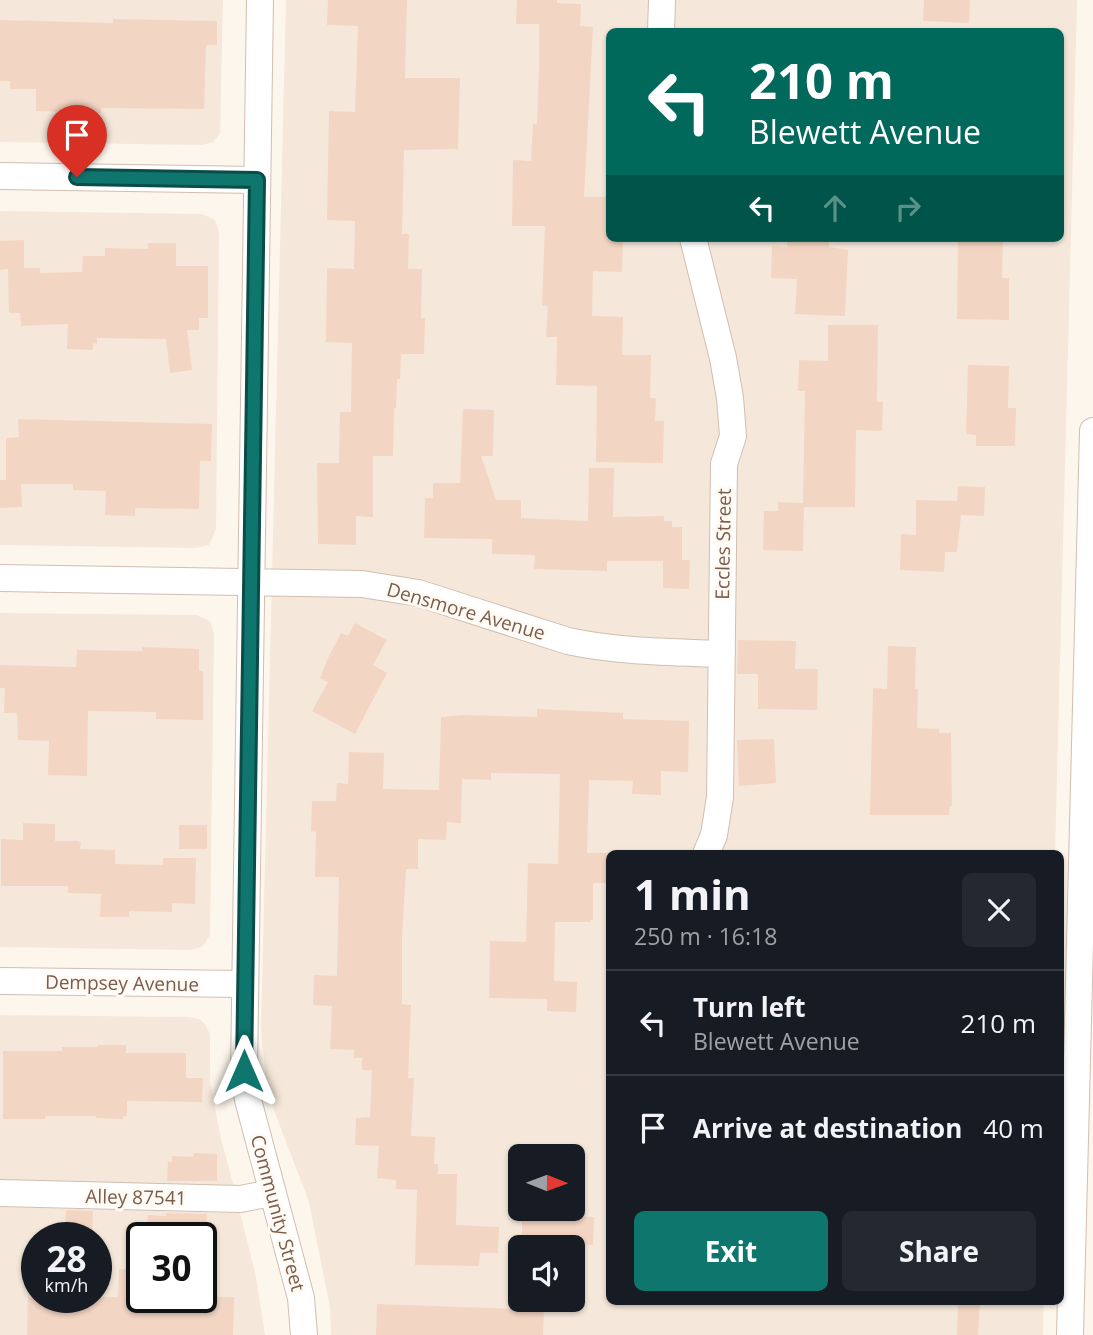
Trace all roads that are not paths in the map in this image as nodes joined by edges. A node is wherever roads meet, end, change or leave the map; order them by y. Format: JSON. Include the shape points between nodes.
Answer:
{"nodes":[{"id":1,"x":260,"y":0,"type":"edge"},
{"id":2,"x":662,"y":0,"type":"edge"},
{"id":3,"x":661,"y":28,"type":"edge"},
{"id":4,"x":0,"y":176,"type":"edge"},
{"id":5,"x":257,"y":180,"type":"junction"},
{"id":6,"x":694,"y":242,"type":"edge"},
{"id":7,"x":1093,"y":430,"type":"edge"},
{"id":8,"x":0,"y":578,"type":"edge"},
{"id":9,"x":253,"y":582,"type":"junction"},
{"id":10,"x":722,"y":653,"type":"junction"},
{"id":11,"x":708,"y":850,"type":"edge"},
{"id":12,"x":0,"y":982,"type":"edge"},
{"id":13,"x":244,"y":984,"type":"junction"},
{"id":14,"x":0,"y":1193,"type":"edge"},
{"id":15,"x":272,"y":1193,"type":"junction"},
{"id":16,"x":304,"y":1335,"type":"edge"},
{"id":17,"x":1070,"y":1335,"type":"edge"}],
"edges":[{"from":1,"to":5,"type":"street","name":"Community Street"},
{"from":2,"to":3,"type":"street"},
{"from":4,"to":5,"type":"street"},
{"from":5,"to":9,"type":"street","name":"Community Street"},
{"from":6,"to":10,"type":"street","name":"Eccles Street","via":[[723,358],[733,436],[724,464]]},
{"from":7,"to":17,"type":"street"},
{"from":8,"to":9,"type":"street","name":"Densmore Avenue"},
{"from":9,"to":10,"type":"street","name":"Densmore Avenue","via":[[393,588],[592,646]]},
{"from":9,"to":13,"type":"street","name":"Community Street"},
{"from":10,"to":11,"type":"street","name":"Eccles Street","via":[[720,797]]},
{"from":12,"to":13,"type":"street","name":"Dempsey Avenue"},
{"from":13,"to":15,"type":"street","name":"Community Street","via":[[248,1100]]},
{"from":14,"to":15,"type":"street","name":"Alley 87541","via":[[240,1199]]},
{"from":15,"to":16,"type":"street","name":"Community Street","via":[[301,1298]]}]}
